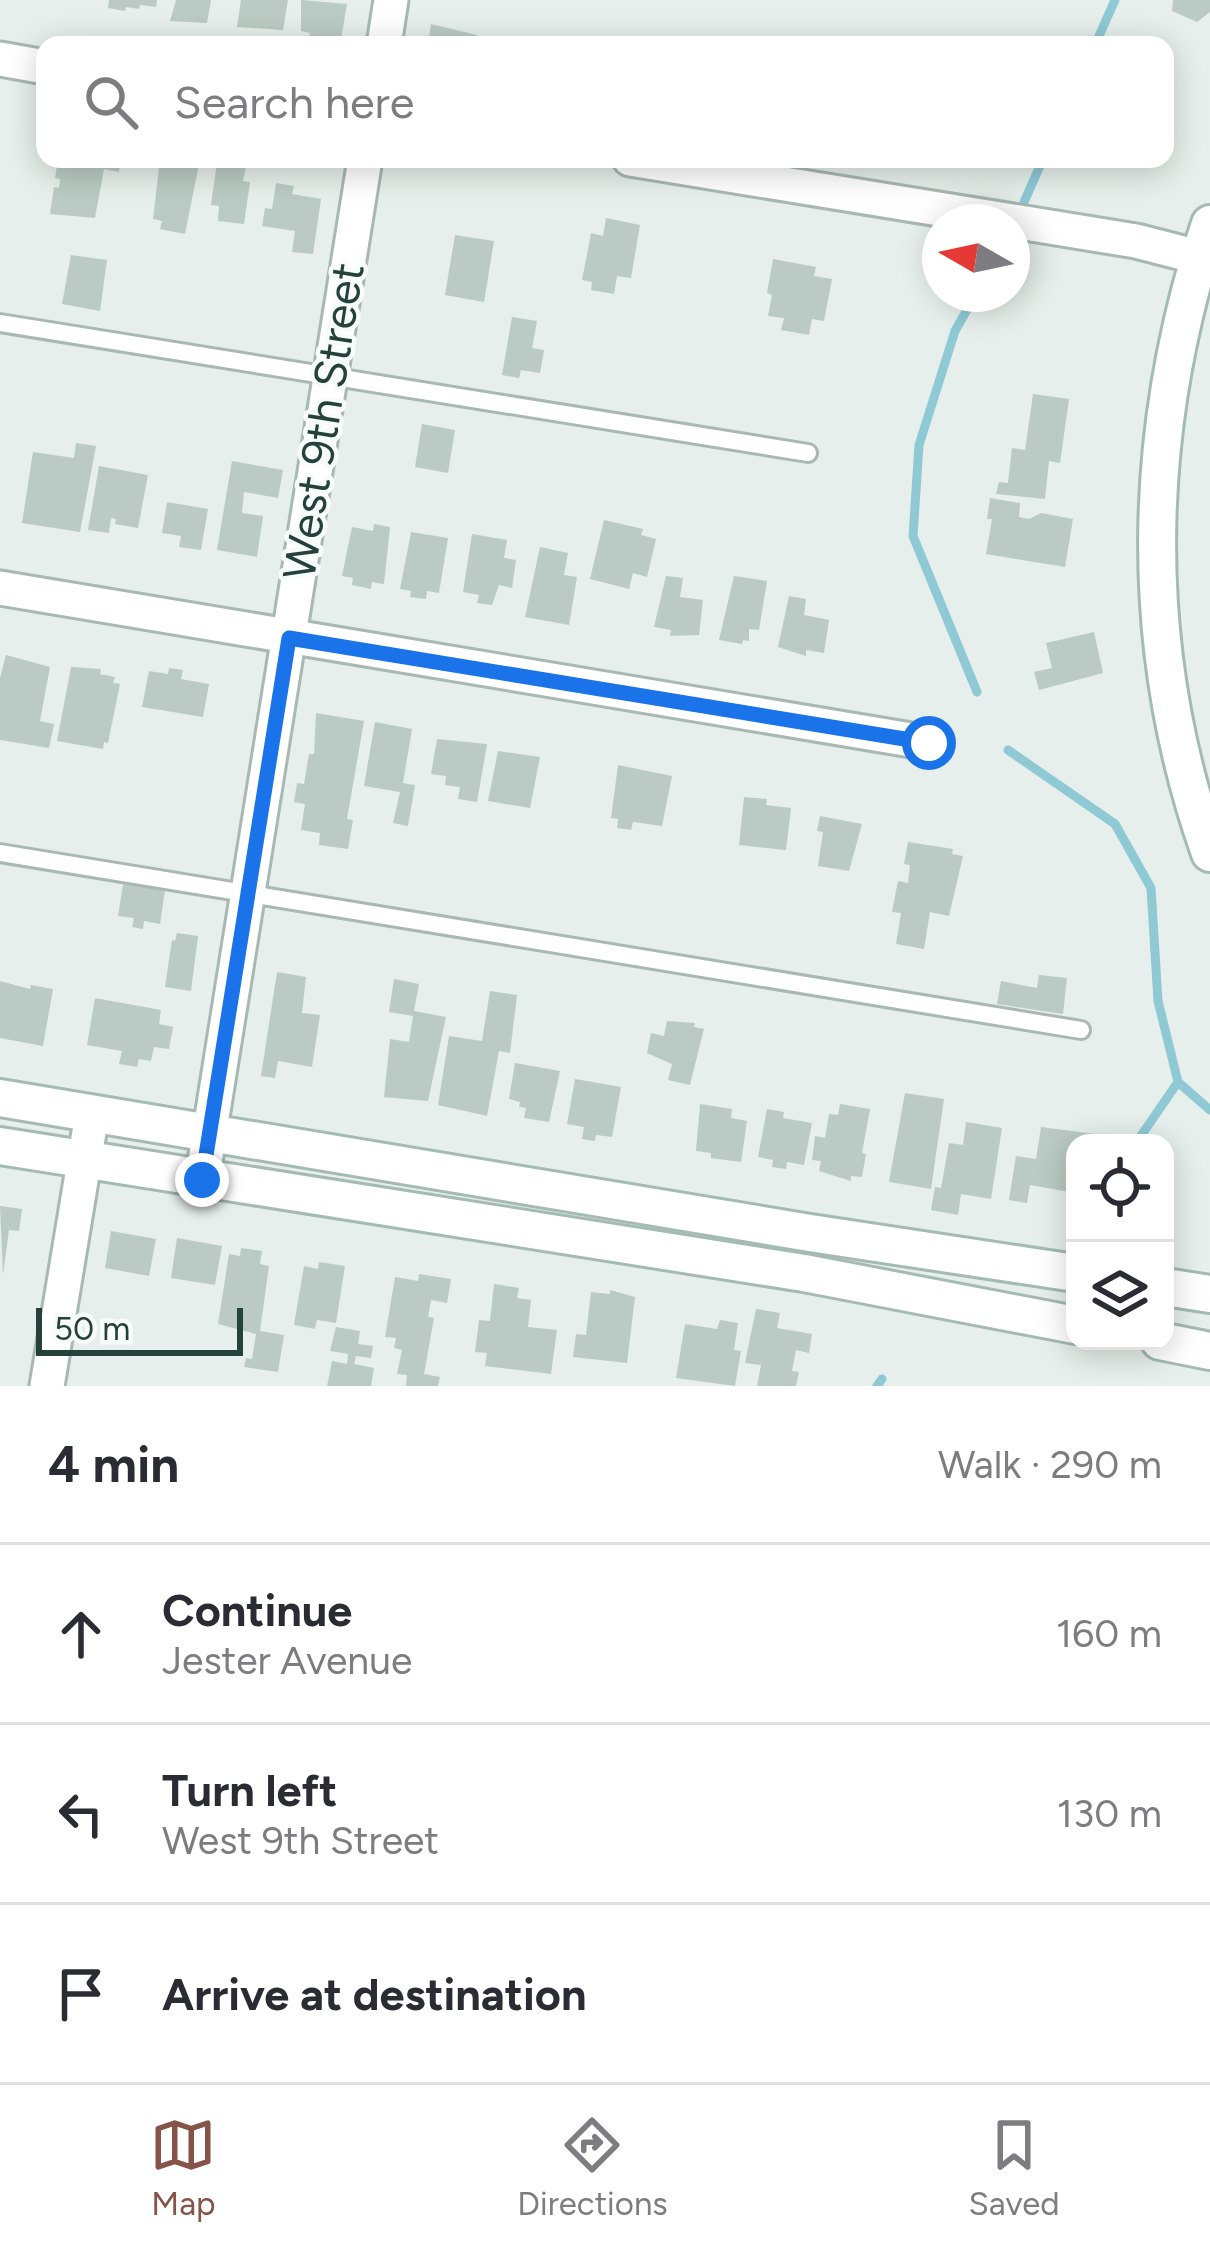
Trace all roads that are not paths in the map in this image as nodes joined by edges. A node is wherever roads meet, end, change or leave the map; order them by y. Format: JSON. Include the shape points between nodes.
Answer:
{"nodes":[{"id":1,"x":391,"y":0,"type":"edge"},
{"id":2,"x":385,"y":36,"type":"edge"},
{"id":3,"x":0,"y":59,"type":"edge"},
{"id":4,"x":36,"y":65,"type":"edge"},
{"id":5,"x":364,"y":168,"type":"edge"},
{"id":6,"x":686,"y":168,"type":"edge"},
{"id":7,"x":1206,"y":247,"type":"edge"},
{"id":8,"x":0,"y":323,"type":"edge"},
{"id":9,"x":331,"y":376,"type":"junction"},
{"id":10,"x":808,"y":453,"type":"dead end"},
{"id":11,"x":0,"y":587,"type":"edge"},
{"id":12,"x":289,"y":638,"type":"junction"},
{"id":13,"x":929,"y":743,"type":"dead end"},
{"id":14,"x":0,"y":853,"type":"edge"},
{"id":15,"x":1210,"y":853,"type":"edge"},
{"id":16,"x":246,"y":895,"type":"junction"},
{"id":17,"x":1081,"y":1030,"type":"dead end"},
{"id":18,"x":0,"y":1098,"type":"edge"},
{"id":19,"x":92,"y":1114,"type":"junction"},
{"id":20,"x":209,"y":1135,"type":"junction"},
{"id":21,"x":0,"y":1146,"type":"edge"},
{"id":22,"x":85,"y":1160,"type":"junction"},
{"id":23,"x":202,"y":1180,"type":"junction"},
{"id":24,"x":1066,"y":1273,"type":"edge"},
{"id":25,"x":1174,"y":1288,"type":"edge"},
{"id":26,"x":1210,"y":1294,"type":"edge"},
{"id":27,"x":1066,"y":1323,"type":"edge"},
{"id":28,"x":1174,"y":1344,"type":"edge"},
{"id":29,"x":1210,"y":1351,"type":"edge"},
{"id":30,"x":47,"y":1386,"type":"edge"}],
"edges":[{"from":1,"to":2,"type":"street"},
{"from":3,"to":4,"type":"street"},
{"from":5,"to":9,"type":"street","name":"West 9th Street"},
{"from":6,"to":7,"type":"street"},
{"from":7,"to":15,"type":"main road","via":[[1168,391],[1156,593],[1177,742]]},
{"from":8,"to":9,"type":"lane"},
{"from":9,"to":10,"type":"lane"},
{"from":9,"to":12,"type":"street","name":"West 9th Street"},
{"from":11,"to":12,"type":"street"},
{"from":12,"to":13,"type":"street"},
{"from":12,"to":16,"type":"street","name":"West 9th Street"},
{"from":14,"to":16,"type":"lane"},
{"from":16,"to":17,"type":"lane"},
{"from":16,"to":20,"type":"street","name":"West 9th Street"},
{"from":18,"to":19,"type":"main road"},
{"from":19,"to":20,"type":"main road"},
{"from":19,"to":22,"type":"street"},
{"from":20,"to":23,"type":"street","name":"West 9th Street"},
{"from":20,"to":24,"type":"main road"},
{"from":21,"to":22,"type":"main road"},
{"from":22,"to":23,"type":"main road"},
{"from":22,"to":30,"type":"street"},
{"from":23,"to":27,"type":"main road","via":[[805,1273]]},
{"from":25,"to":26,"type":"main road"},
{"from":28,"to":29,"type":"main road"}]}
